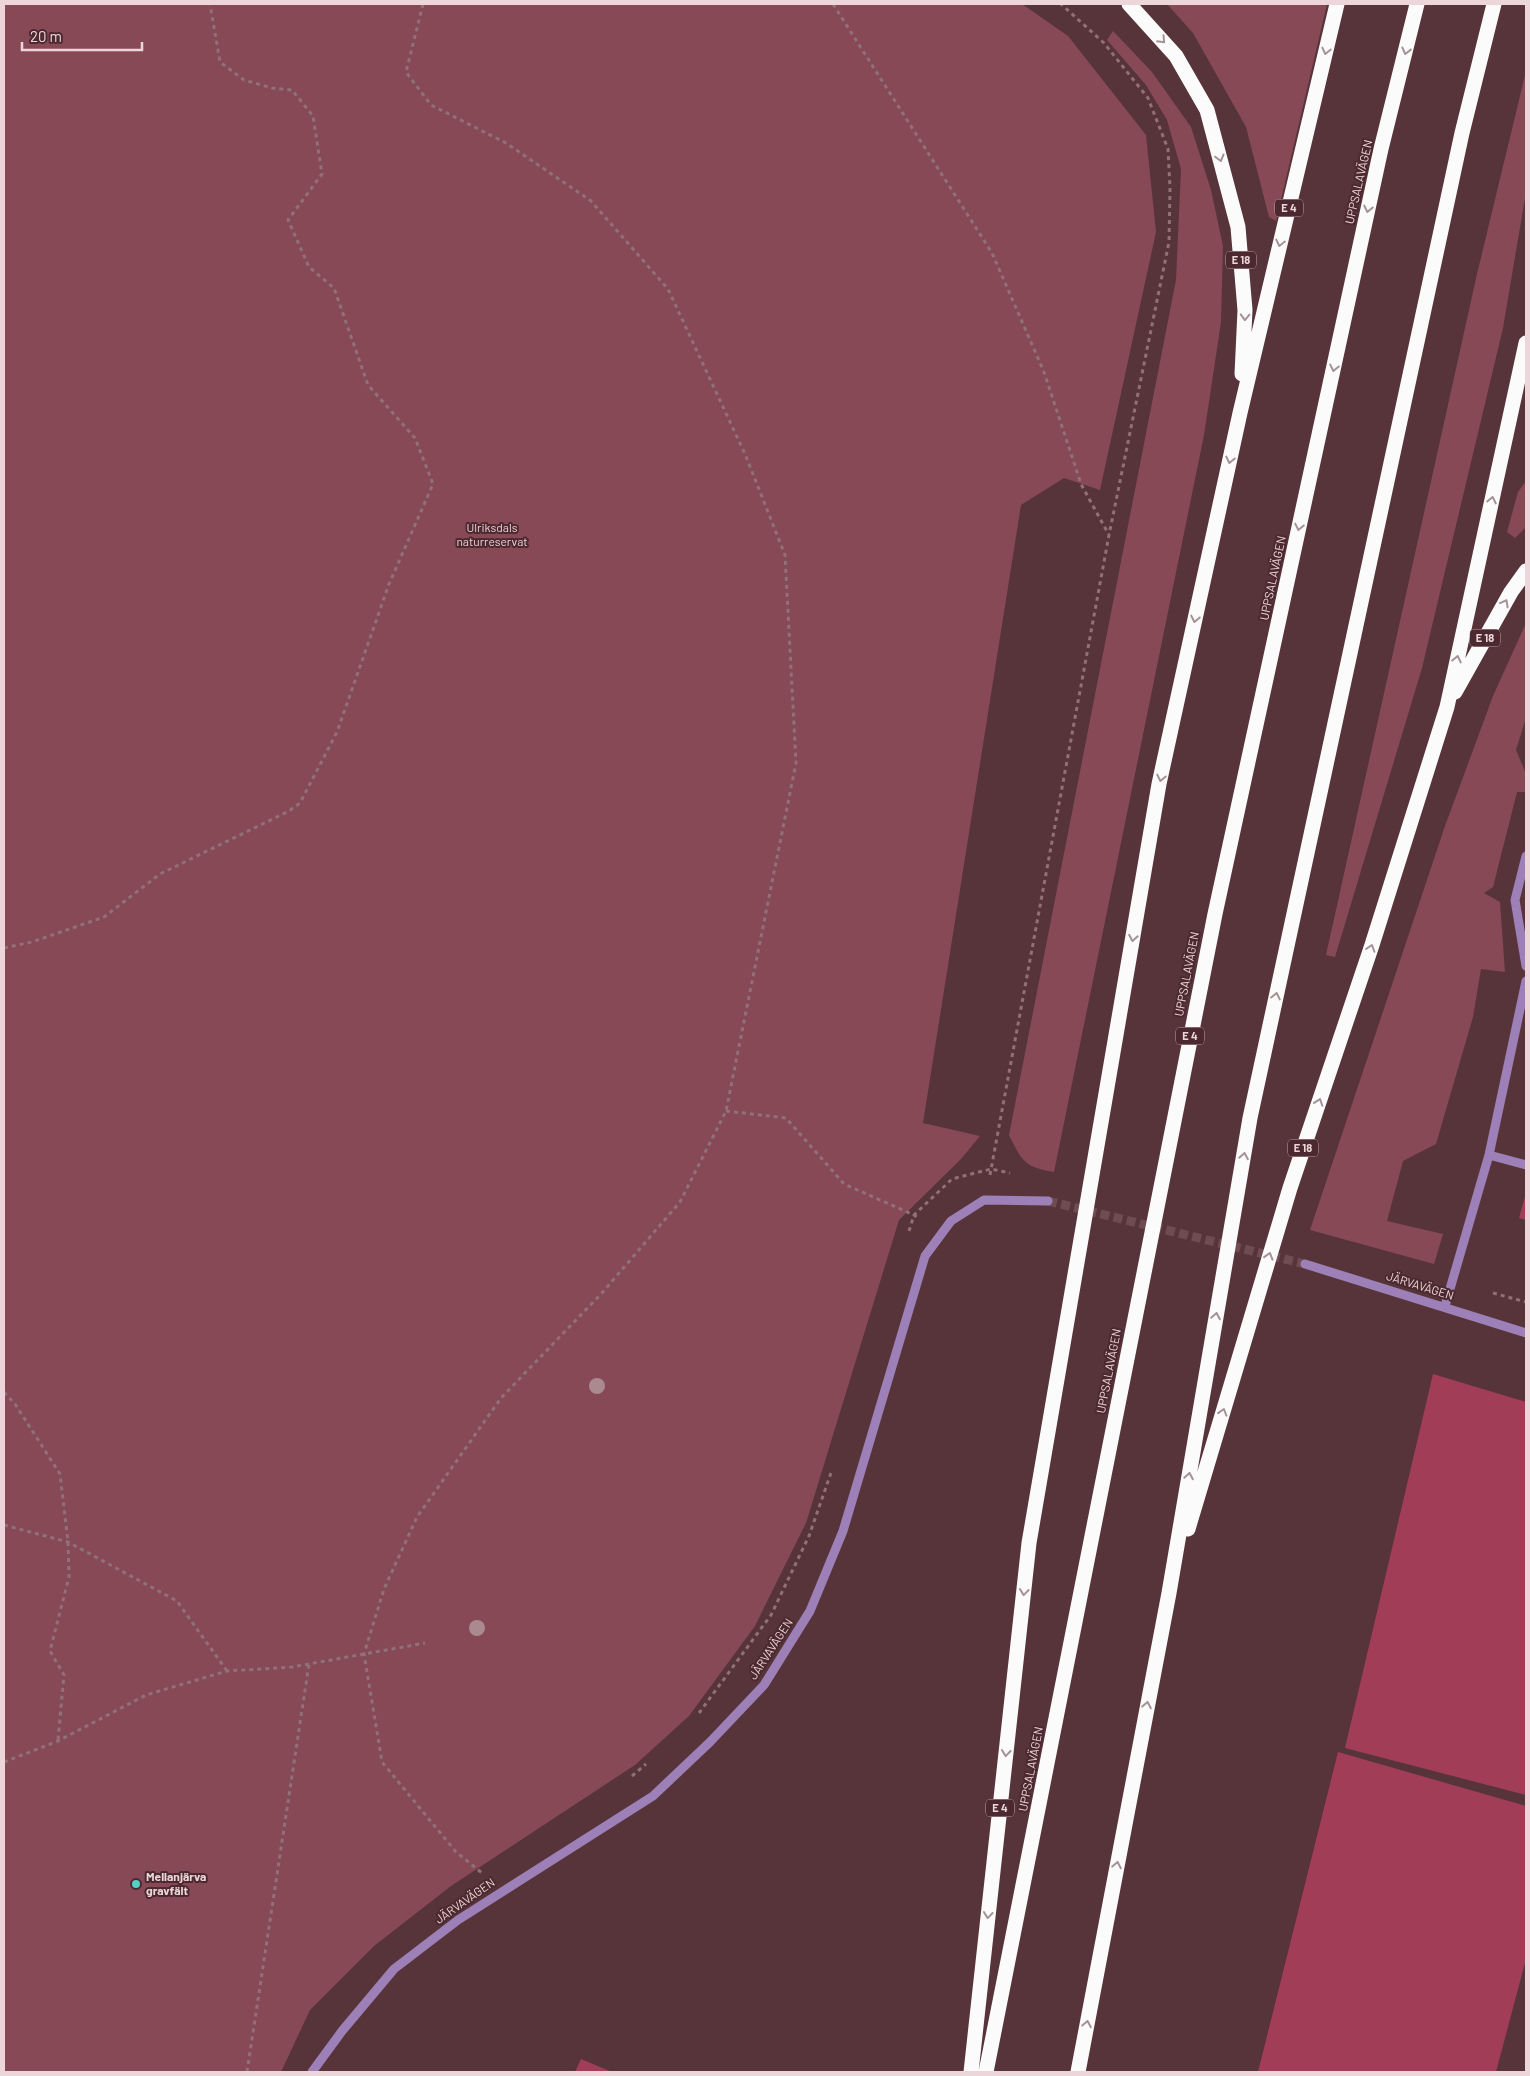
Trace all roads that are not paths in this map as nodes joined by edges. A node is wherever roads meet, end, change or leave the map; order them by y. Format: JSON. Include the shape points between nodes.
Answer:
{"nodes":[{"id":1,"x":1129,"y":4,"type":"edge"},
{"id":2,"x":1337,"y":4,"type":"edge"},
{"id":3,"x":1417,"y":4,"type":"edge"},
{"id":4,"x":1494,"y":4,"type":"edge"},
{"id":5,"x":1526,"y":343,"type":"edge"},
{"id":6,"x":1240,"y":413,"type":"junction"},
{"id":7,"x":1526,"y":571,"type":"edge"},
{"id":8,"x":1447,"y":707,"type":"junction"},
{"id":9,"x":1526,"y":856,"type":"edge"},
{"id":10,"x":1526,"y":966,"type":"edge"},
{"id":11,"x":1526,"y":981,"type":"edge"},
{"id":12,"x":1489,"y":1155,"type":"junction"},
{"id":13,"x":1526,"y":1165,"type":"edge"},
{"id":14,"x":1048,"y":1201,"type":"tunnel mouth"},
{"id":15,"x":1305,"y":1264,"type":"tunnel mouth"},
{"id":16,"x":1445,"y":1306,"type":"junction"},
{"id":17,"x":1526,"y":1333,"type":"edge"},
{"id":18,"x":1168,"y":1593,"type":"junction"},
{"id":19,"x":312,"y":2072,"type":"edge"},
{"id":20,"x":970,"y":2072,"type":"edge"},
{"id":21,"x":986,"y":2072,"type":"edge"},
{"id":22,"x":1078,"y":2072,"type":"edge"}],
"edges":[{"from":1,"to":6,"type":"highway","number":"E 18","one_way":true,"via":[[1176,56],[1210,119],[1238,227],[1245,310]]},
{"from":2,"to":6,"type":"highway","number":"E 4","one_way":true},
{"from":3,"to":21,"type":"highway","name":"UPPSALAVÄGEN","number":"E 4","one_way":true,"via":[[1381,150],[1215,914]]},
{"from":18,"to":4,"type":"highway","one_way":true,"via":[[1250,1118],[1462,133]]},
{"from":8,"to":5,"type":"highway","one_way":true},
{"from":6,"to":20,"type":"highway","number":"E 4","one_way":true,"via":[[1159,784],[1029,1543]]},
{"from":8,"to":7,"type":"highway","number":"E 18","one_way":true},
{"from":18,"to":8,"type":"highway","number":"E 18","one_way":true,"via":[[1290,1188],[1372,945]]},
{"from":9,"to":10,"type":"street","via":[[1514,900]]},
{"from":11,"to":12,"type":"street"},
{"from":12,"to":13,"type":"street"},
{"from":12,"to":16,"type":"street"},
{"from":14,"to":19,"type":"street","name":"JÄRVAVÄGEN","via":[[984,1200],[951,1221],[925,1256],[843,1531],[810,1611],[764,1685],[653,1796],[458,1920],[394,1969]]},
{"from":15,"to":16,"type":"street","name":"JÄRVAVÄGEN"},
{"from":16,"to":17,"type":"street","name":"JÄRVAVÄGEN"},
{"from":22,"to":18,"type":"highway","one_way":true}]}
